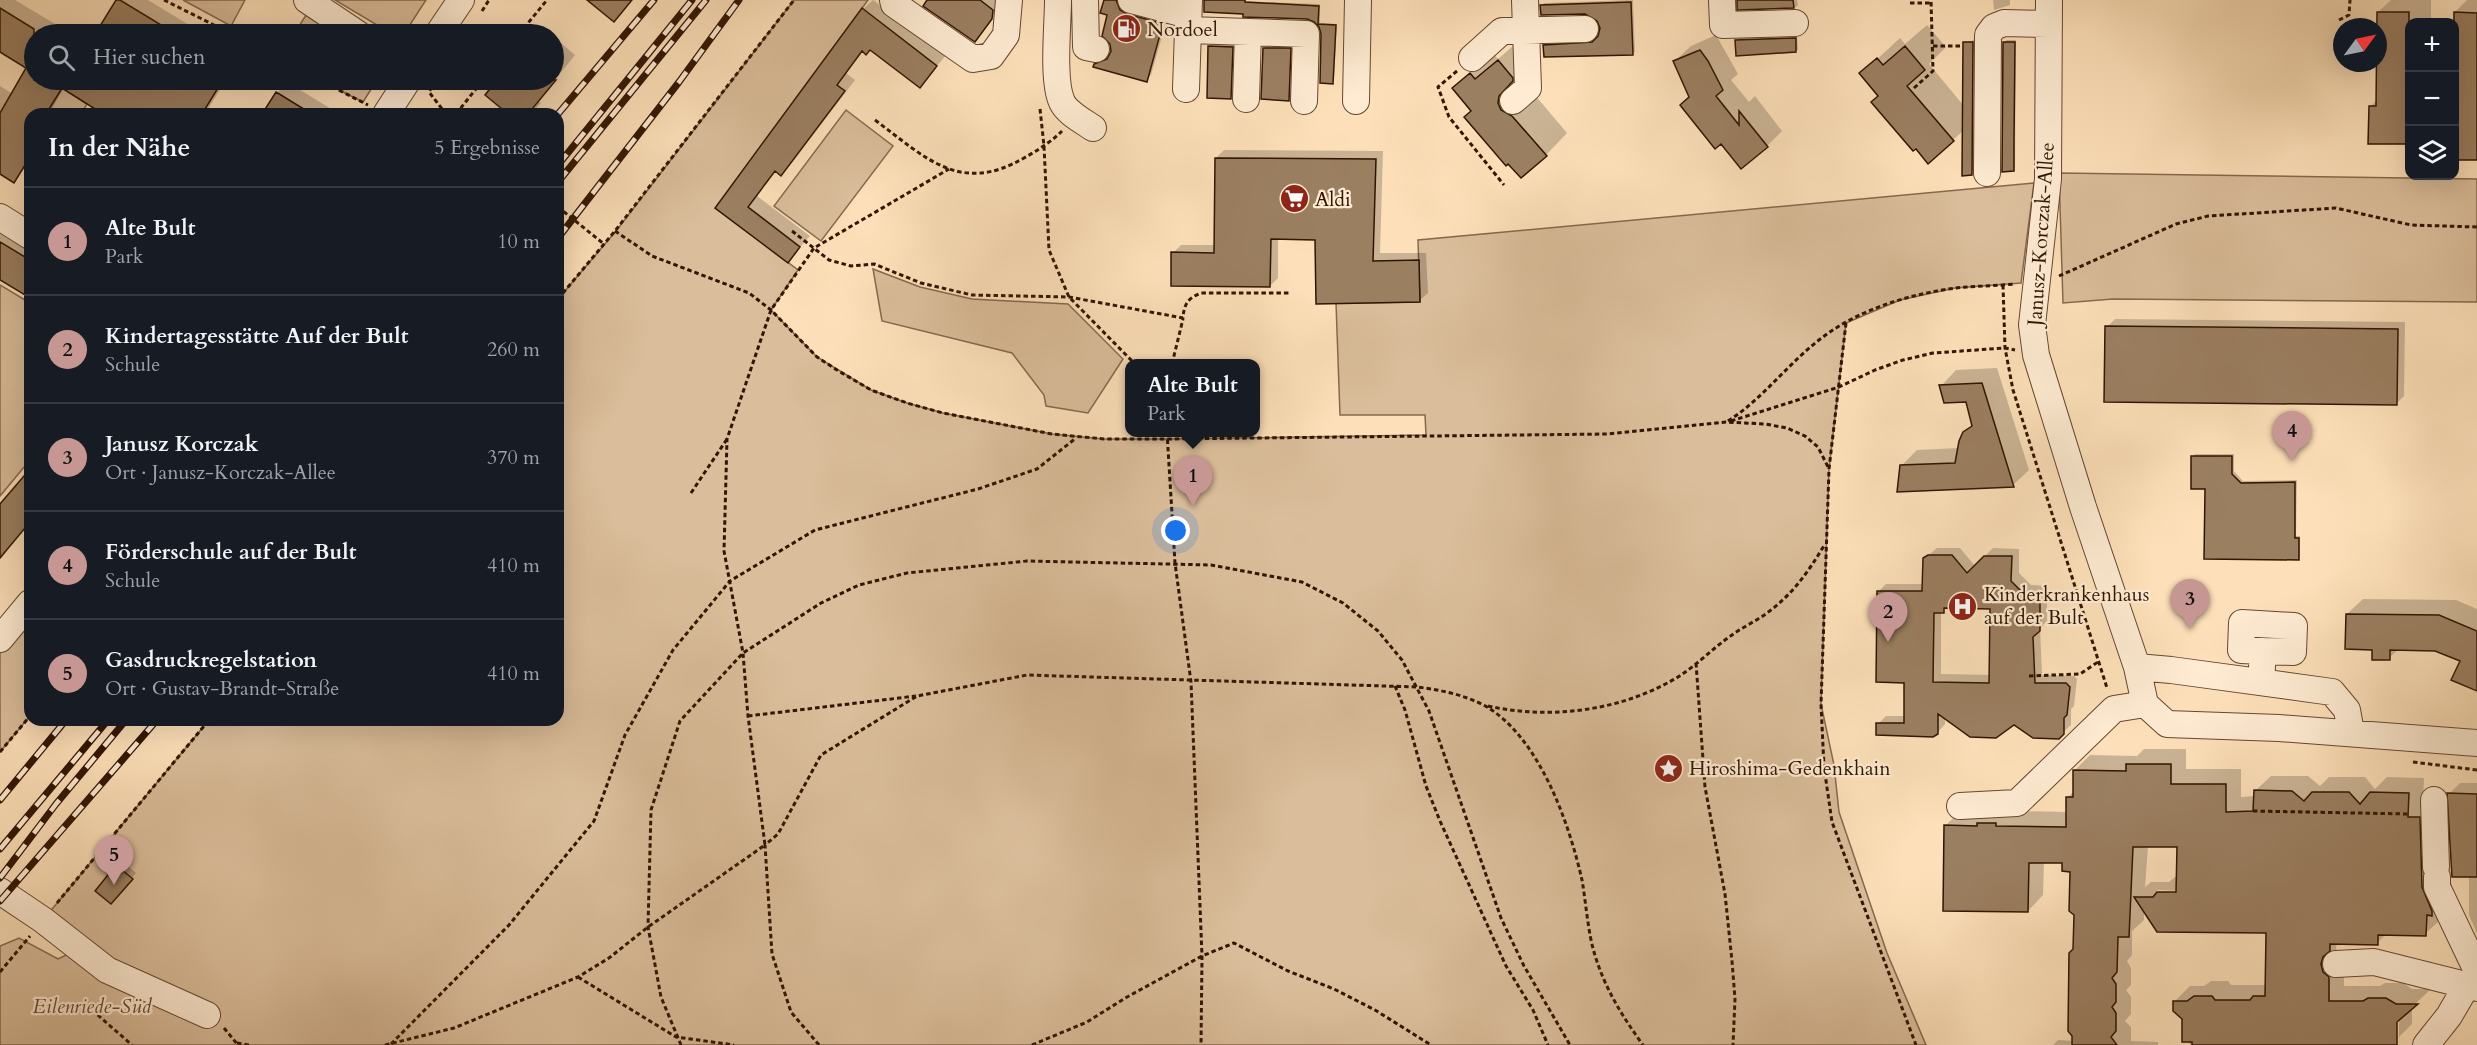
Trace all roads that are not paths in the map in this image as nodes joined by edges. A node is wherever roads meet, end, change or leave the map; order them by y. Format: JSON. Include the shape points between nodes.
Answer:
{"nodes":[{"id":1,"x":307,"y":0,"type":"edge"},
{"id":2,"x":461,"y":0,"type":"edge"},
{"id":3,"x":893,"y":0,"type":"edge"},
{"id":4,"x":1008,"y":0,"type":"edge"},
{"id":5,"x":1058,"y":0,"type":"edge"},
{"id":6,"x":1085,"y":0,"type":"edge"},
{"id":7,"x":1131,"y":0,"type":"edge"},
{"id":8,"x":1358,"y":0,"type":"edge"},
{"id":9,"x":1525,"y":0,"type":"edge"},
{"id":10,"x":1722,"y":0,"type":"edge"},
{"id":11,"x":2049,"y":12,"type":"edge"},
{"id":12,"x":1188,"y":15,"type":"edge"},
{"id":13,"x":1795,"y":23,"type":"dead end"},
{"id":14,"x":343,"y":24,"type":"edge"},
{"id":15,"x":445,"y":24,"type":"edge"},
{"id":16,"x":1585,"y":29,"type":"dead end"},
{"id":17,"x":1526,"y":31,"type":"junction"},
{"id":18,"x":1248,"y":32,"type":"junction"},
{"id":19,"x":1096,"y":49,"type":"dead end"},
{"id":20,"x":1472,"y":58,"type":"road end"},
{"id":21,"x":1186,"y":89,"type":"dead end"},
{"id":22,"x":411,"y":90,"type":"edge"},
{"id":23,"x":1246,"y":99,"type":"dead end"},
{"id":24,"x":1304,"y":101,"type":"dead end"},
{"id":25,"x":1356,"y":101,"type":"dead end"},
{"id":26,"x":1514,"y":101,"type":"dead end"},
{"id":27,"x":381,"y":108,"type":"edge"},
{"id":28,"x":1094,"y":128,"type":"dead end"},
{"id":29,"x":1988,"y":173,"type":"dead end"},
{"id":30,"x":0,"y":217,"type":"edge"},
{"id":31,"x":24,"y":232,"type":"edge"},
{"id":32,"x":24,"y":610,"type":"edge"},
{"id":33,"x":0,"y":639,"type":"edge"},
{"id":34,"x":2263,"y":651,"type":"dead end"},
{"id":35,"x":2137,"y":667,"type":"junction"},
{"id":36,"x":2262,"y":682,"type":"junction"},
{"id":37,"x":2145,"y":704,"type":"junction"},
{"id":38,"x":2351,"y":732,"type":"junction"},
{"id":39,"x":2477,"y":743,"type":"edge"},
{"id":40,"x":2434,"y":800,"type":"dead end"},
{"id":41,"x":1960,"y":806,"type":"dead end"},
{"id":42,"x":0,"y":891,"type":"edge"},
{"id":43,"x":2336,"y":964,"type":"dead end"},
{"id":44,"x":2474,"y":981,"type":"edge"},
{"id":45,"x":207,"y":1015,"type":"dead end"},
{"id":46,"x":2426,"y":1045,"type":"edge"}],
"edges":[{"from":1,"to":14,"type":"street"},
{"from":2,"to":15,"type":"street"},
{"from":3,"to":4,"type":"street","via":[[973,59],[991,56],[1006,35]]},
{"from":5,"to":28,"type":"street","via":[[1058,87],[1062,103]]},
{"from":6,"to":19,"type":"street","via":[[1086,47]]},
{"from":7,"to":12,"type":"street"},
{"from":8,"to":25,"type":"street"},
{"from":9,"to":17,"type":"street"},
{"from":10,"to":13,"type":"street","via":[[1723,25]]},
{"from":11,"to":29,"type":"street","via":[[2004,23],[1994,27],[1989,35]]},
{"from":11,"to":35,"type":"street","name":"Janusz-Korczak-Allee","via":[[2048,179],[2032,325],[2036,355]]},
{"from":12,"to":18,"type":"street"},
{"from":12,"to":21,"type":"street"},
{"from":16,"to":17,"type":"street"},
{"from":17,"to":20,"type":"street","via":[[1502,32]]},
{"from":17,"to":26,"type":"street","via":[[1528,88]]},
{"from":18,"to":23,"type":"street"},
{"from":18,"to":24,"type":"street","via":[[1306,34]]},
{"from":22,"to":27,"type":"street"},
{"from":30,"to":31,"type":"street"},
{"from":32,"to":33,"type":"street"},
{"from":34,"to":36,"type":"street"},
{"from":35,"to":36,"type":"street"},
{"from":35,"to":37,"type":"street","name":"Janusz-Korczak-Allee"},
{"from":36,"to":38,"type":"street","via":[[2332,692],[2348,710]]},
{"from":37,"to":38,"type":"street","via":[[2167,724]]},
{"from":37,"to":41,"type":"street","via":[[2114,709],[2017,803]]},
{"from":38,"to":39,"type":"street"},
{"from":40,"to":44,"type":"street","via":[[2437,887]]},
{"from":42,"to":45,"type":"street","via":[[107,970]]},
{"from":43,"to":44,"type":"street","via":[[2374,962]]},
{"from":44,"to":46,"type":"street"}]}
